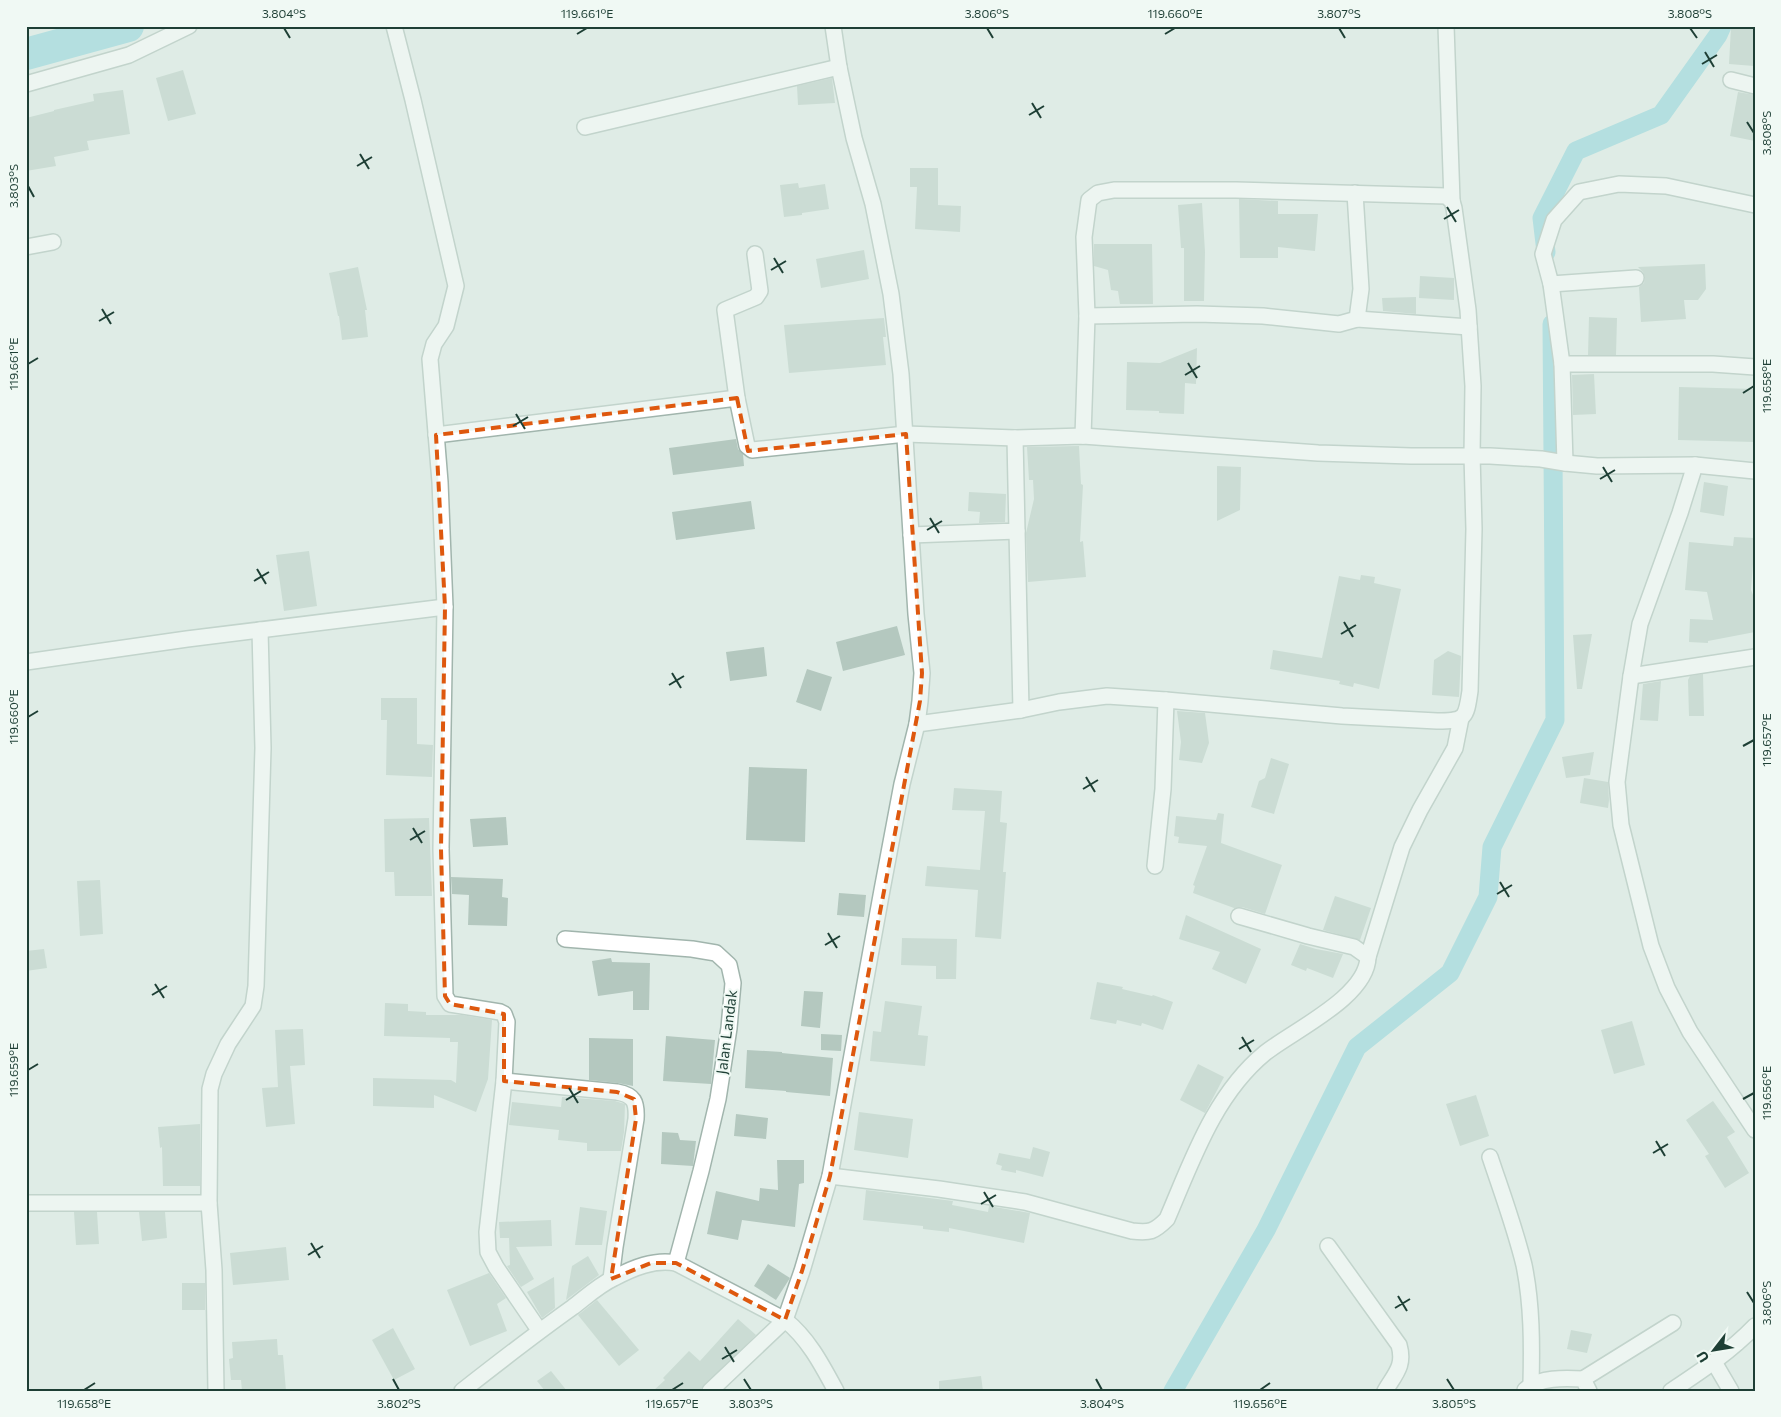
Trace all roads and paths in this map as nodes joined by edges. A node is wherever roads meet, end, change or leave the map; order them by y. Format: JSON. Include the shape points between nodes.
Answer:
{"nodes":[{"id":1,"x":189,"y":26,"type":"edge"},
{"id":2,"x":394,"y":26,"type":"edge"},
{"id":3,"x":833,"y":26,"type":"edge"},
{"id":4,"x":1446,"y":26,"type":"edge"},
{"id":5,"x":839,"y":67,"type":"junction"},
{"id":6,"x":1731,"y":80,"type":"dead end"},
{"id":7,"x":26,"y":84,"type":"edge"},
{"id":8,"x":1755,"y":86,"type":"edge"},
{"id":9,"x":584,"y":127,"type":"dead end"},
{"id":10,"x":1355,"y":193,"type":"junction"},
{"id":11,"x":1452,"y":201,"type":"junction"},
{"id":12,"x":1755,"y":205,"type":"edge"},
{"id":13,"x":53,"y":242,"type":"dead end"},
{"id":14,"x":26,"y":247,"type":"edge"},
{"id":15,"x":756,"y":254,"type":"dead end"},
{"id":16,"x":1636,"y":278,"type":"dead end"},
{"id":17,"x":1551,"y":284,"type":"junction"},
{"id":18,"x":1087,"y":316,"type":"junction"},
{"id":19,"x":1357,"y":319,"type":"junction"},
{"id":20,"x":1469,"y":327,"type":"junction"},
{"id":21,"x":1562,"y":364,"type":"junction"},
{"id":22,"x":1755,"y":367,"type":"edge"},
{"id":23,"x":737,"y":398,"type":"junction"},
{"id":24,"x":436,"y":434,"type":"junction"},
{"id":25,"x":906,"y":434,"type":"junction"},
{"id":26,"x":1083,"y":436,"type":"junction"},
{"id":27,"x":1015,"y":438,"type":"junction"},
{"id":28,"x":1472,"y":455,"type":"junction"},
{"id":29,"x":1565,"y":463,"type":"junction"},
{"id":30,"x":1694,"y":465,"type":"junction"},
{"id":31,"x":1755,"y":471,"type":"edge"},
{"id":32,"x":1017,"y":531,"type":"junction"},
{"id":33,"x":911,"y":535,"type":"junction"},
{"id":34,"x":445,"y":607,"type":"junction"},
{"id":35,"x":260,"y":630,"type":"junction"},
{"id":36,"x":1755,"y":657,"type":"edge"},
{"id":37,"x":26,"y":662,"type":"edge"},
{"id":38,"x":1631,"y":676,"type":"junction"},
{"id":39,"x":1166,"y":700,"type":"junction"},
{"id":40,"x":1021,"y":710,"type":"junction"},
{"id":41,"x":1461,"y":718,"type":"junction"},
{"id":42,"x":917,"y":724,"type":"junction"},
{"id":43,"x":1155,"y":866,"type":"dead end"},
{"id":44,"x":1239,"y":916,"type":"dead end"},
{"id":45,"x":565,"y":939,"type":"dead end"},
{"id":46,"x":1368,"y":957,"type":"junction"},
{"id":47,"x":504,"y":1081,"type":"junction"},
{"id":48,"x":1755,"y":1130,"type":"edge"},
{"id":49,"x":1490,"y":1157,"type":"dead end"},
{"id":50,"x":830,"y":1176,"type":"junction"},
{"id":51,"x":26,"y":1203,"type":"edge"},
{"id":52,"x":209,"y":1203,"type":"junction"},
{"id":53,"x":1328,"y":1246,"type":"dead end"},
{"id":54,"x":676,"y":1263,"type":"junction"},
{"id":55,"x":611,"y":1279,"type":"junction"},
{"id":56,"x":785,"y":1320,"type":"junction"},
{"id":57,"x":1673,"y":1322,"type":"dead end"},
{"id":58,"x":1755,"y":1326,"type":"edge"},
{"id":59,"x":539,"y":1330,"type":"junction"},
{"id":60,"x":1714,"y":1362,"type":"junction"},
{"id":61,"x":1586,"y":1385,"type":"edge"},
{"id":62,"x":1527,"y":1387,"type":"edge"},
{"id":63,"x":1386,"y":1390,"type":"edge"},
{"id":64,"x":216,"y":1391,"type":"edge"},
{"id":65,"x":462,"y":1391,"type":"edge"},
{"id":66,"x":710,"y":1391,"type":"edge"},
{"id":67,"x":836,"y":1391,"type":"edge"},
{"id":68,"x":1671,"y":1391,"type":"edge"},
{"id":69,"x":1731,"y":1391,"type":"edge"}],
"edges":[{"from":1,"to":7,"type":"street","via":[[129,55]]},
{"from":2,"to":24,"type":"street","via":[[456,286],[446,326],[434,344],[430,359]]},
{"from":3,"to":5,"type":"street"},
{"from":4,"to":11,"type":"street"},
{"from":5,"to":9,"type":"street"},
{"from":5,"to":25,"type":"street","via":[[854,138],[873,204],[891,294]]},
{"from":6,"to":8,"type":"street"},
{"from":10,"to":11,"type":"street","via":[[1431,194],[1446,196]]},
{"from":10,"to":18,"type":"street","via":[[1114,190],[1098,193],[1089,200],[1086,212]]},
{"from":10,"to":19,"type":"street","via":[[1361,289]]},
{"from":11,"to":20,"type":"street"},
{"from":12,"to":17,"type":"street","via":[[1666,186],[1619,184],[1579,192],[1554,220],[1543,254]]},
{"from":13,"to":14,"type":"street"},
{"from":15,"to":23,"type":"street","via":[[760,291],[756,297],[726,310]]},
{"from":16,"to":17,"type":"street"},
{"from":17,"to":21,"type":"street"},
{"from":18,"to":19,"type":"street","via":[[1262,316],[1339,324]]},
{"from":18,"to":26,"type":"street"},
{"from":19,"to":20,"type":"street"},
{"from":20,"to":28,"type":"street"},
{"from":21,"to":22,"type":"street"},
{"from":21,"to":29,"type":"street"},
{"from":23,"to":24,"type":"street"},
{"from":23,"to":25,"type":"street","via":[[747,446],[752,450]]},
{"from":24,"to":34,"type":"street"},
{"from":25,"to":27,"type":"street"},
{"from":25,"to":33,"type":"street"},
{"from":26,"to":27,"type":"street"},
{"from":26,"to":28,"type":"street","via":[[1318,452]]},
{"from":27,"to":32,"type":"street"},
{"from":28,"to":29,"type":"street"},
{"from":28,"to":41,"type":"street","via":[[1474,529],[1470,691],[1467,712]]},
{"from":29,"to":30,"type":"street","via":[[1597,466]]},
{"from":30,"to":31,"type":"street"},
{"from":30,"to":38,"type":"street","via":[[1640,624]]},
{"from":32,"to":33,"type":"street"},
{"from":32,"to":40,"type":"street"},
{"from":33,"to":42,"type":"street","via":[[922,672]]},
{"from":34,"to":35,"type":"street"},
{"from":34,"to":47,"type":"street","via":[[441,848],[445,996],[450,1004],[504,1014],[508,1022]]},
{"from":35,"to":37,"type":"street"},
{"from":35,"to":52,"type":"street","via":[[263,748],[256,986],[253,1006],[228,1044],[210,1089]]},
{"from":36,"to":38,"type":"street"},
{"from":38,"to":48,"type":"street","via":[[1617,782],[1621,825],[1651,946],[1690,1032]]},
{"from":39,"to":40,"type":"street","via":[[1107,696]]},
{"from":39,"to":41,"type":"street","via":[[1342,716],[1437,721]]},
{"from":39,"to":43,"type":"street","via":[[1163,789]]},
{"from":40,"to":42,"type":"street"},
{"from":41,"to":46,"type":"street","via":[[1455,748],[1402,848]]},
{"from":42,"to":50,"type":"street","via":[[902,784]]},
{"from":44,"to":46,"type":"street","via":[[1354,947]]},
{"from":45,"to":54,"type":"street","name":"Jalan Landak","via":[[692,948],[716,953],[729,965],[732,983],[730,1010],[718,1099]]},
{"from":46,"to":50,"type":"street","via":[[1368,964],[1358,983],[1339,1003],[1267,1052],[1233,1086],[1216,1110],[1167,1219],[1156,1230],[1146,1233],[1132,1231],[1025,1202]]},
{"from":47,"to":55,"type":"street","via":[[617,1092],[634,1099],[636,1119]]},
{"from":47,"to":59,"type":"street","via":[[487,1232],[488,1252]]},
{"from":49,"to":62,"type":"street","via":[[1524,1266],[1532,1342]]},
{"from":50,"to":56,"type":"street"},
{"from":51,"to":52,"type":"street"},
{"from":52,"to":64,"type":"street","via":[[214,1270]]},
{"from":53,"to":63,"type":"street","via":[[1399,1346],[1400,1366]]},
{"from":54,"to":55,"type":"street","via":[[652,1263]]},
{"from":54,"to":56,"type":"street"},
{"from":55,"to":59,"type":"street"},
{"from":56,"to":66,"type":"street"},
{"from":56,"to":67,"type":"street","via":[[806,1342]]},
{"from":57,"to":61,"type":"street"},
{"from":58,"to":60,"type":"street"},
{"from":59,"to":65,"type":"street"},
{"from":60,"to":68,"type":"street"},
{"from":60,"to":69,"type":"street"},
{"from":61,"to":62,"type":"street","via":[[1562,1378]]}]}
